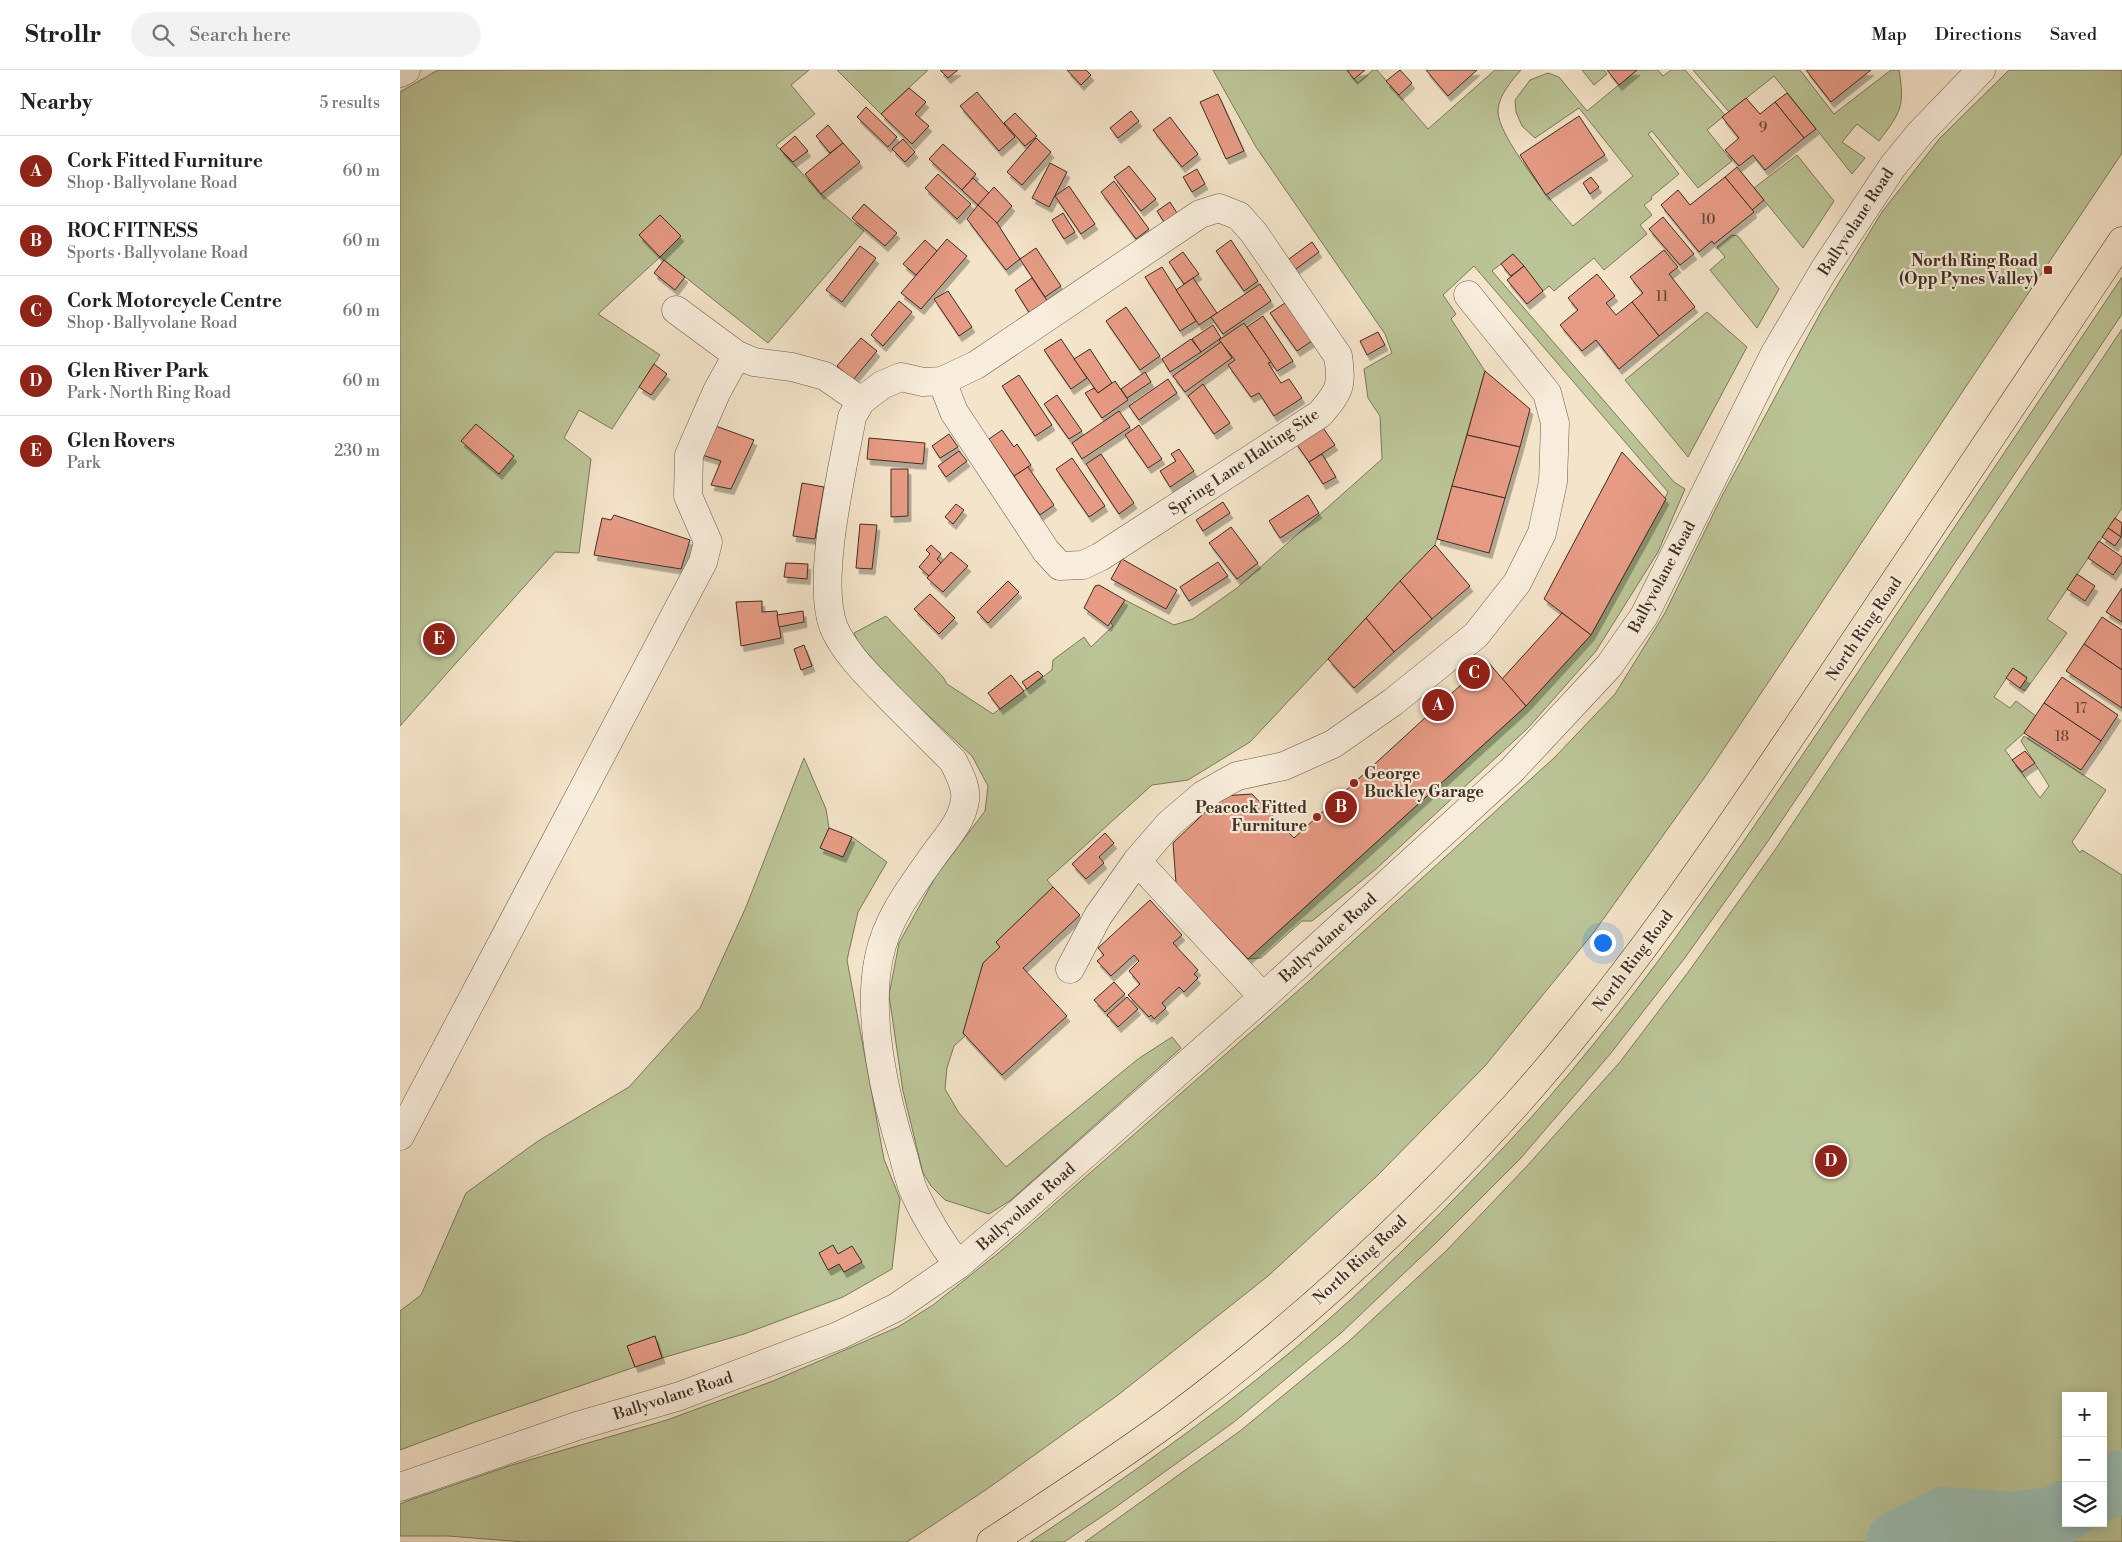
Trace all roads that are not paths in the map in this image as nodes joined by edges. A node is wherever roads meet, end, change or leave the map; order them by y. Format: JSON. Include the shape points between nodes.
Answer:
{"nodes":[{"id":1,"x":406,"y":70,"type":"edge"},
{"id":2,"x":1970,"y":73,"type":"edge"},
{"id":3,"x":400,"y":74,"type":"edge"},
{"id":4,"x":2122,"y":241,"type":"edge"},
{"id":5,"x":1468,"y":295,"type":"dead end"},
{"id":6,"x":676,"y":310,"type":"dead end"},
{"id":7,"x":737,"y":354,"type":"junction"},
{"id":8,"x":942,"y":381,"type":"junction"},
{"id":9,"x":861,"y":401,"type":"junction"},
{"id":10,"x":1137,"y":861,"type":"junction"},
{"id":11,"x":1070,"y":969,"type":"dead end"},
{"id":12,"x":1263,"y":997,"type":"junction"},
{"id":13,"x":400,"y":1136,"type":"edge"},
{"id":14,"x":958,"y":1265,"type":"junction"},
{"id":15,"x":400,"y":1487,"type":"edge"},
{"id":16,"x":991,"y":1542,"type":"edge"}],
"edges":[{"from":1,"to":3,"type":"street"},
{"from":2,"to":12,"type":"street","name":"Ballyvolane Road","via":[[1893,166],[1824,270],[1775,353],[1644,616],[1609,666],[1511,771]]},
{"from":4,"to":16,"type":"main road","name":"North Ring Road","via":[[1719,843],[1640,954],[1513,1108],[1434,1192],[1263,1348],[1172,1419]]},
{"from":5,"to":10,"type":"street","via":[[1547,393],[1555,424],[1553,482],[1542,533],[1517,583],[1476,635],[1393,702],[1333,744],[1284,766],[1237,776],[1204,795],[1169,824]]},
{"from":6,"to":7,"type":"street"},
{"from":7,"to":9,"type":"street","via":[[754,362],[825,376]]},
{"from":7,"to":13,"type":"street","via":[[689,455],[688,496],[708,542],[703,562]]},
{"from":8,"to":8,"type":"street","name":"Spring Lane Halting Site","via":[[954,412],[1046,551],[1060,566],[1083,565],[1100,557],[1320,414],[1337,394],[1341,375],[1338,356],[1254,234],[1239,216],[1219,208],[1200,214],[976,365]]},
{"from":8,"to":9,"type":"street","name":"Spring Lane Halting Site","via":[[923,382],[901,377],[882,385]]},
{"from":9,"to":14,"type":"street","name":"Spring Lane Halting Site","via":[[852,417],[831,535],[827,596],[834,628],[871,678],[953,761],[962,778],[966,798],[960,818],[901,901],[888,929],[878,958],[875,1000],[879,1052],[894,1128],[914,1192],[933,1230]]},
{"from":10,"to":11,"type":"street","via":[[1098,916]]},
{"from":10,"to":12,"type":"street"},
{"from":12,"to":14,"type":"street","name":"Ballyvolane Road"},
{"from":14,"to":15,"type":"street","name":"Ballyvolane Road","via":[[897,1307],[840,1336],[680,1396],[567,1429]]}]}
